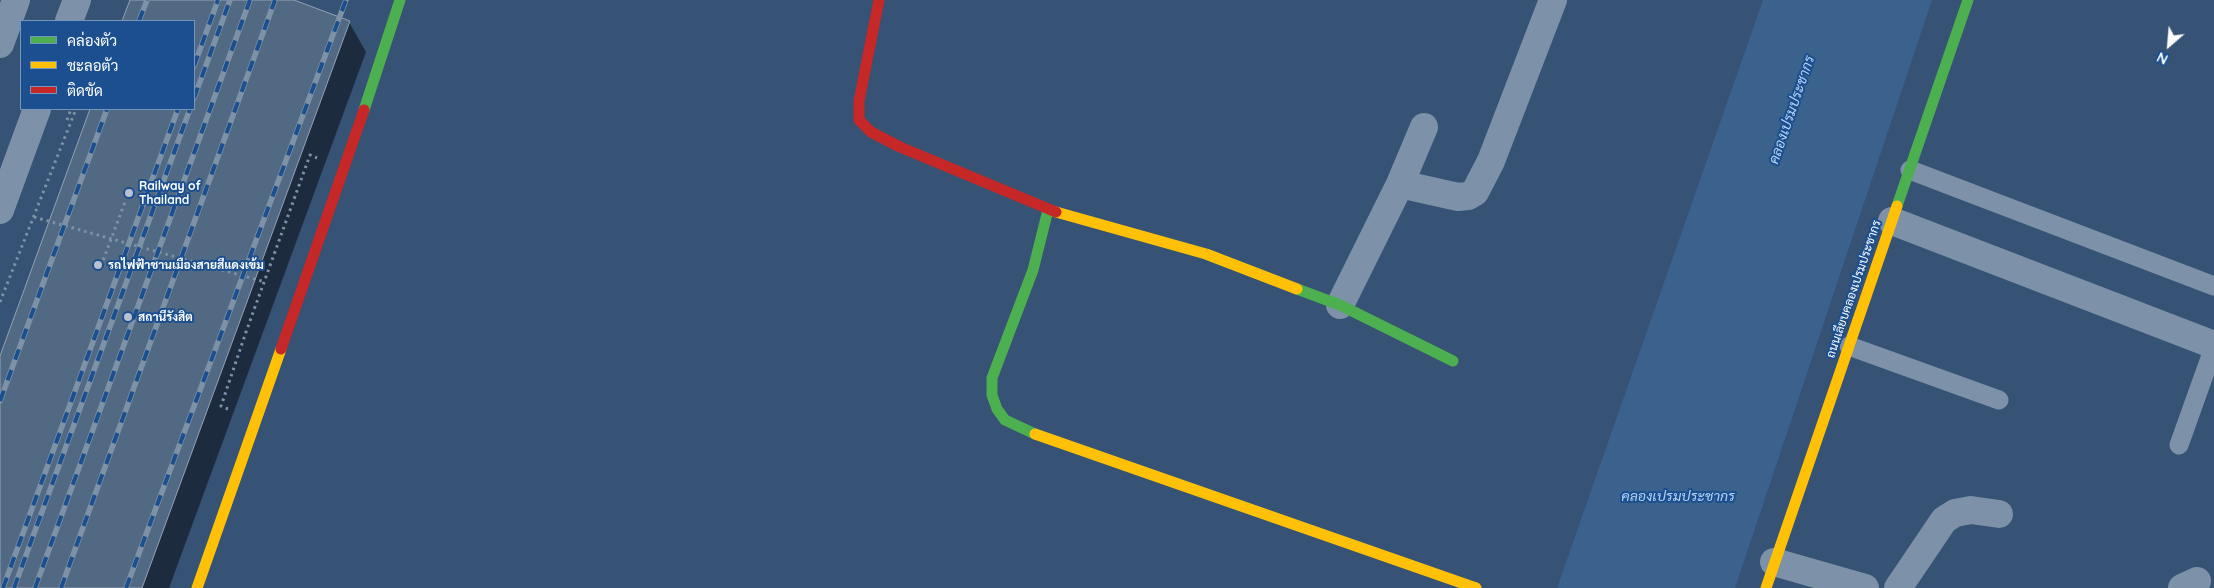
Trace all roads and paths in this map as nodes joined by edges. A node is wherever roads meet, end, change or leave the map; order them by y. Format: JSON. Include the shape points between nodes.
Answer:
{"nodes":[{"id":1,"x":16,"y":0,"type":"edge"},
{"id":2,"x":77,"y":0,"type":"edge"},
{"id":3,"x":400,"y":0,"type":"edge"},
{"id":4,"x":879,"y":0,"type":"edge"},
{"id":5,"x":1554,"y":0,"type":"edge"},
{"id":6,"x":1968,"y":0,"type":"edge"},
{"id":7,"x":69,"y":20,"type":"edge"},
{"id":8,"x":0,"y":44,"type":"edge"},
{"id":9,"x":37,"y":110,"type":"edge"},
{"id":10,"x":76,"y":110,"type":"edge"},
{"id":11,"x":1424,"y":127,"type":"dead end"},
{"id":12,"x":310,"y":155,"type":"dead end"},
{"id":13,"x":50,"y":162,"type":"dead end"},
{"id":14,"x":55,"y":164,"type":"junction"},
{"id":15,"x":1910,"y":170,"type":"junction"},
{"id":16,"x":1400,"y":184,"type":"junction"},
{"id":17,"x":125,"y":202,"type":"dead end"},
{"id":18,"x":0,"y":210,"type":"edge"},
{"id":19,"x":1048,"y":210,"type":"junction"},
{"id":20,"x":34,"y":217,"type":"junction"},
{"id":21,"x":1892,"y":222,"type":"junction"},
{"id":22,"x":111,"y":239,"type":"junction"},
{"id":23,"x":101,"y":266,"type":"dead end"},
{"id":24,"x":264,"y":282,"type":"junction"},
{"id":25,"x":2214,"y":286,"type":"edge"},
{"id":26,"x":0,"y":302,"type":"edge"},
{"id":27,"x":1340,"y":305,"type":"junction"},
{"id":28,"x":1849,"y":346,"type":"junction"},
{"id":29,"x":2214,"y":346,"type":"edge"},
{"id":30,"x":1453,"y":361,"type":"dead end"},
{"id":31,"x":1999,"y":400,"type":"dead end"},
{"id":32,"x":221,"y":406,"type":"dead end"},
{"id":33,"x":2179,"y":445,"type":"dead end"},
{"id":34,"x":1999,"y":514,"type":"dead end"},
{"id":35,"x":1774,"y":562,"type":"junction"},
{"id":36,"x":197,"y":588,"type":"edge"},
{"id":37,"x":1476,"y":588,"type":"edge"},
{"id":38,"x":1766,"y":588,"type":"edge"},
{"id":39,"x":1865,"y":588,"type":"edge"},
{"id":40,"x":1898,"y":588,"type":"edge"}],
"edges":[{"from":1,"to":8,"type":"street"},
{"from":2,"to":7,"type":"street"},
{"from":3,"to":36,"type":"street","via":[[345,168]]},
{"from":4,"to":19,"type":"street","via":[[866,58],[859,120],[871,132],[900,147]]},
{"from":5,"to":16,"type":"street","via":[[1491,161],[1475,192],[1458,197]]},
{"from":6,"to":15,"type":"street","name":"ถนนเลียบคลองเปรมประชากร"},
{"from":9,"to":18,"type":"street"},
{"from":10,"to":14,"type":"path"},
{"from":11,"to":16,"type":"street"},
{"from":12,"to":24,"type":"path"},
{"from":13,"to":14,"type":"path"},
{"from":14,"to":20,"type":"path"},
{"from":15,"to":21,"type":"street","name":"ถนนเลียบคลองเปรมประชากร"},
{"from":15,"to":25,"type":"lane"},
{"from":16,"to":27,"type":"street"},
{"from":17,"to":22,"type":"path"},
{"from":19,"to":27,"type":"street","via":[[1206,254]]},
{"from":19,"to":37,"type":"street","via":[[1033,270],[992,378],[992,394],[1005,420],[1020,429]]},
{"from":20,"to":22,"type":"path"},
{"from":20,"to":26,"type":"path"},
{"from":21,"to":28,"type":"street","name":"ถนนเลียบคลองเปรมประชากร"},
{"from":21,"to":29,"type":"street"},
{"from":22,"to":23,"type":"path"},
{"from":22,"to":24,"type":"path"},
{"from":24,"to":32,"type":"path"},
{"from":27,"to":30,"type":"street"},
{"from":28,"to":31,"type":"lane"},
{"from":28,"to":35,"type":"street","name":"ถนนเลียบคลองเปรมประชากร"},
{"from":29,"to":33,"type":"lane"},
{"from":34,"to":40,"type":"street","via":[[1971,510],[1955,513],[1944,520]]},
{"from":35,"to":38,"type":"street","name":"ถนนเลียบคลองเปรมประชากร"},
{"from":35,"to":39,"type":"street"}]}
